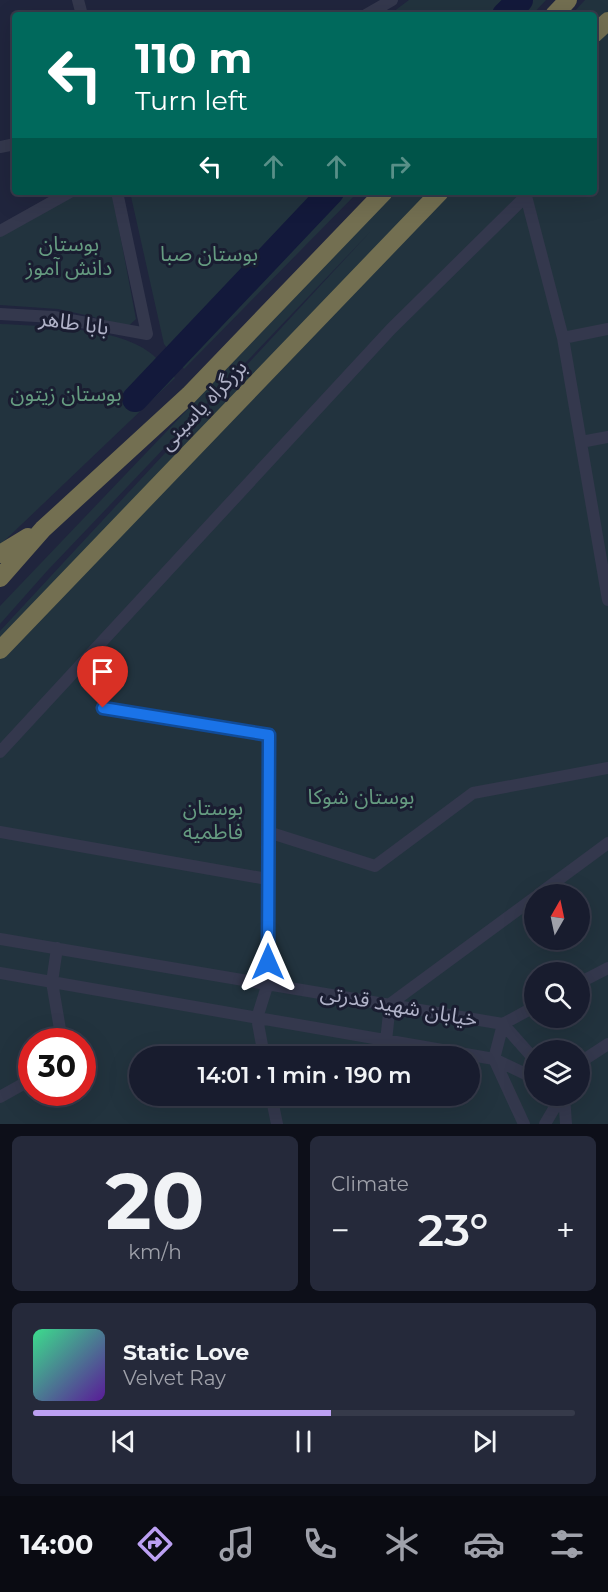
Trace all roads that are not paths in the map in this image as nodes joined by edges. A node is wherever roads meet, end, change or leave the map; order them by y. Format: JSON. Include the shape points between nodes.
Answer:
{"nodes":[{"id":1,"x":392,"y":0,"type":"edge"},
{"id":2,"x":568,"y":0,"type":"edge"},
{"id":3,"x":371,"y":12,"type":"edge"},
{"id":4,"x":557,"y":12,"type":"edge"},
{"id":5,"x":608,"y":21,"type":"edge"},
{"id":6,"x":597,"y":31,"type":"edge"},
{"id":7,"x":65,"y":195,"type":"edge"},
{"id":8,"x":118,"y":195,"type":"edge"},
{"id":9,"x":381,"y":195,"type":"edge"},
{"id":10,"x":437,"y":195,"type":"edge"},
{"id":11,"x":0,"y":231,"type":"edge"},
{"id":12,"x":0,"y":314,"type":"edge"},
{"id":13,"x":608,"y":329,"type":"edge"},
{"id":14,"x":563,"y":338,"type":"junction"},
{"id":15,"x":608,"y":437,"type":"edge"},
{"id":16,"x":581,"y":442,"type":"junction"},
{"id":17,"x":43,"y":529,"type":"junction"},
{"id":18,"x":603,"y":540,"type":"edge"},
{"id":19,"x":0,"y":554,"type":"edge"},
{"id":20,"x":0,"y":578,"type":"edge"},
{"id":21,"x":608,"y":600,"type":"edge"},
{"id":22,"x":0,"y":650,"type":"edge"},
{"id":23,"x":103,"y":708,"type":"dead end"},
{"id":24,"x":0,"y":752,"type":"edge"},
{"id":25,"x":608,"y":768,"type":"edge"},
{"id":26,"x":0,"y":832,"type":"edge"},
{"id":27,"x":268,"y":832,"type":"junction"},
{"id":28,"x":608,"y":843,"type":"edge"},
{"id":29,"x":267,"y":879,"type":"junction"},
{"id":30,"x":553,"y":884,"type":"edge"},
{"id":31,"x":524,"y":905,"type":"edge"},
{"id":32,"x":0,"y":939,"type":"edge"},
{"id":33,"x":57,"y":948,"type":"junction"},
{"id":34,"x":608,"y":968,"type":"edge"},
{"id":35,"x":0,"y":973,"type":"edge"},
{"id":36,"x":590,"y":977,"type":"edge"},
{"id":37,"x":52,"y":982,"type":"junction"},
{"id":38,"x":268,"y":983,"type":"junction"},
{"id":39,"x":390,"y":1004,"type":"junction"},
{"id":40,"x":524,"y":1012,"type":"edge"},
{"id":41,"x":256,"y":1018,"type":"junction"},
{"id":42,"x":503,"y":1024,"type":"junction"},
{"id":43,"x":60,"y":1028,"type":"edge"},
{"id":44,"x":386,"y":1041,"type":"junction"},
{"id":45,"x":608,"y":1044,"type":"edge"},
{"id":46,"x":262,"y":1046,"type":"edge"},
{"id":47,"x":524,"y":1048,"type":"edge"},
{"id":48,"x":590,"y":1056,"type":"edge"},
{"id":49,"x":494,"y":1059,"type":"junction"},
{"id":50,"x":524,"y":1073,"type":"edge"},
{"id":51,"x":18,"y":1087,"type":"edge"},
{"id":52,"x":0,"y":1097,"type":"edge"},
{"id":53,"x":272,"y":1106,"type":"edge"},
{"id":54,"x":556,"y":1106,"type":"edge"},
{"id":55,"x":564,"y":1106,"type":"edge"},
{"id":56,"x":273,"y":1123,"type":"edge"},
{"id":57,"x":524,"y":1124,"type":"edge"},
{"id":58,"x":545,"y":1124,"type":"edge"},
{"id":59,"x":566,"y":1124,"type":"edge"}],
"edges":[{"from":1,"to":3,"type":"street"},
{"from":2,"to":4,"type":"highway"},
{"from":5,"to":6,"type":"highway"},
{"from":7,"to":11,"type":"street"},
{"from":8,"to":12,"type":"street","name":"بابا طاهر","via":[[147,334],[54,317]]},
{"from":9,"to":17,"type":"highway","name":"بزرگراه یاسینی","via":[[189,395]]},
{"from":10,"to":22,"type":"highway","name":"بزرگراه یاسینی"},
{"from":13,"to":14,"type":"street"},
{"from":14,"to":16,"type":"street"},
{"from":14,"to":24,"type":"street","via":[[526,196],[383,337]]},
{"from":15,"to":16,"type":"street"},
{"from":16,"to":18,"type":"street"},
{"from":17,"to":19,"type":"highway"},
{"from":17,"to":20,"type":"highway","name":"بزرگراه یاسینی"},
{"from":18,"to":21,"type":"street"},
{"from":23,"to":27,"type":"street","via":[[269,735]]},
{"from":25,"to":27,"type":"street","via":[[473,793],[375,866]]},
{"from":26,"to":29,"type":"street"},
{"from":27,"to":29,"type":"street"},
{"from":28,"to":30,"type":"street"},
{"from":29,"to":38,"type":"street"},
{"from":31,"to":39,"type":"street"},
{"from":32,"to":33,"type":"street","name":"خیابان شهید قدرتی"},
{"from":33,"to":37,"type":"street"},
{"from":33,"to":38,"type":"street","name":"خیابان شهید قدرتی"},
{"from":34,"to":36,"type":"street"},
{"from":35,"to":37,"type":"street","name":"خیابان شهید قدرتی"},
{"from":37,"to":41,"type":"street","name":"خیابان شهید قدرتی"},
{"from":37,"to":43,"type":"street"},
{"from":38,"to":39,"type":"street","name":"خیابان شهید قدرتی"},
{"from":38,"to":41,"type":"street"},
{"from":39,"to":42,"type":"street","name":"خیابان شهید قدرتی"},
{"from":39,"to":44,"type":"street"},
{"from":40,"to":42,"type":"street"},
{"from":41,"to":44,"type":"street","name":"خیابان شهید قدرتی"},
{"from":41,"to":46,"type":"street"},
{"from":42,"to":47,"type":"street","name":"خیابان شهید قدرتی"},
{"from":42,"to":49,"type":"street"},
{"from":44,"to":49,"type":"street","name":"خیابان شهید قدرتی"},
{"from":45,"to":48,"type":"street"},
{"from":49,"to":50,"type":"street","name":"خیابان شهید قدرتی"},
{"from":49,"to":57,"type":"street"},
{"from":51,"to":52,"type":"street"},
{"from":53,"to":56,"type":"street"},
{"from":54,"to":58,"type":"street"},
{"from":55,"to":59,"type":"street"}]}
